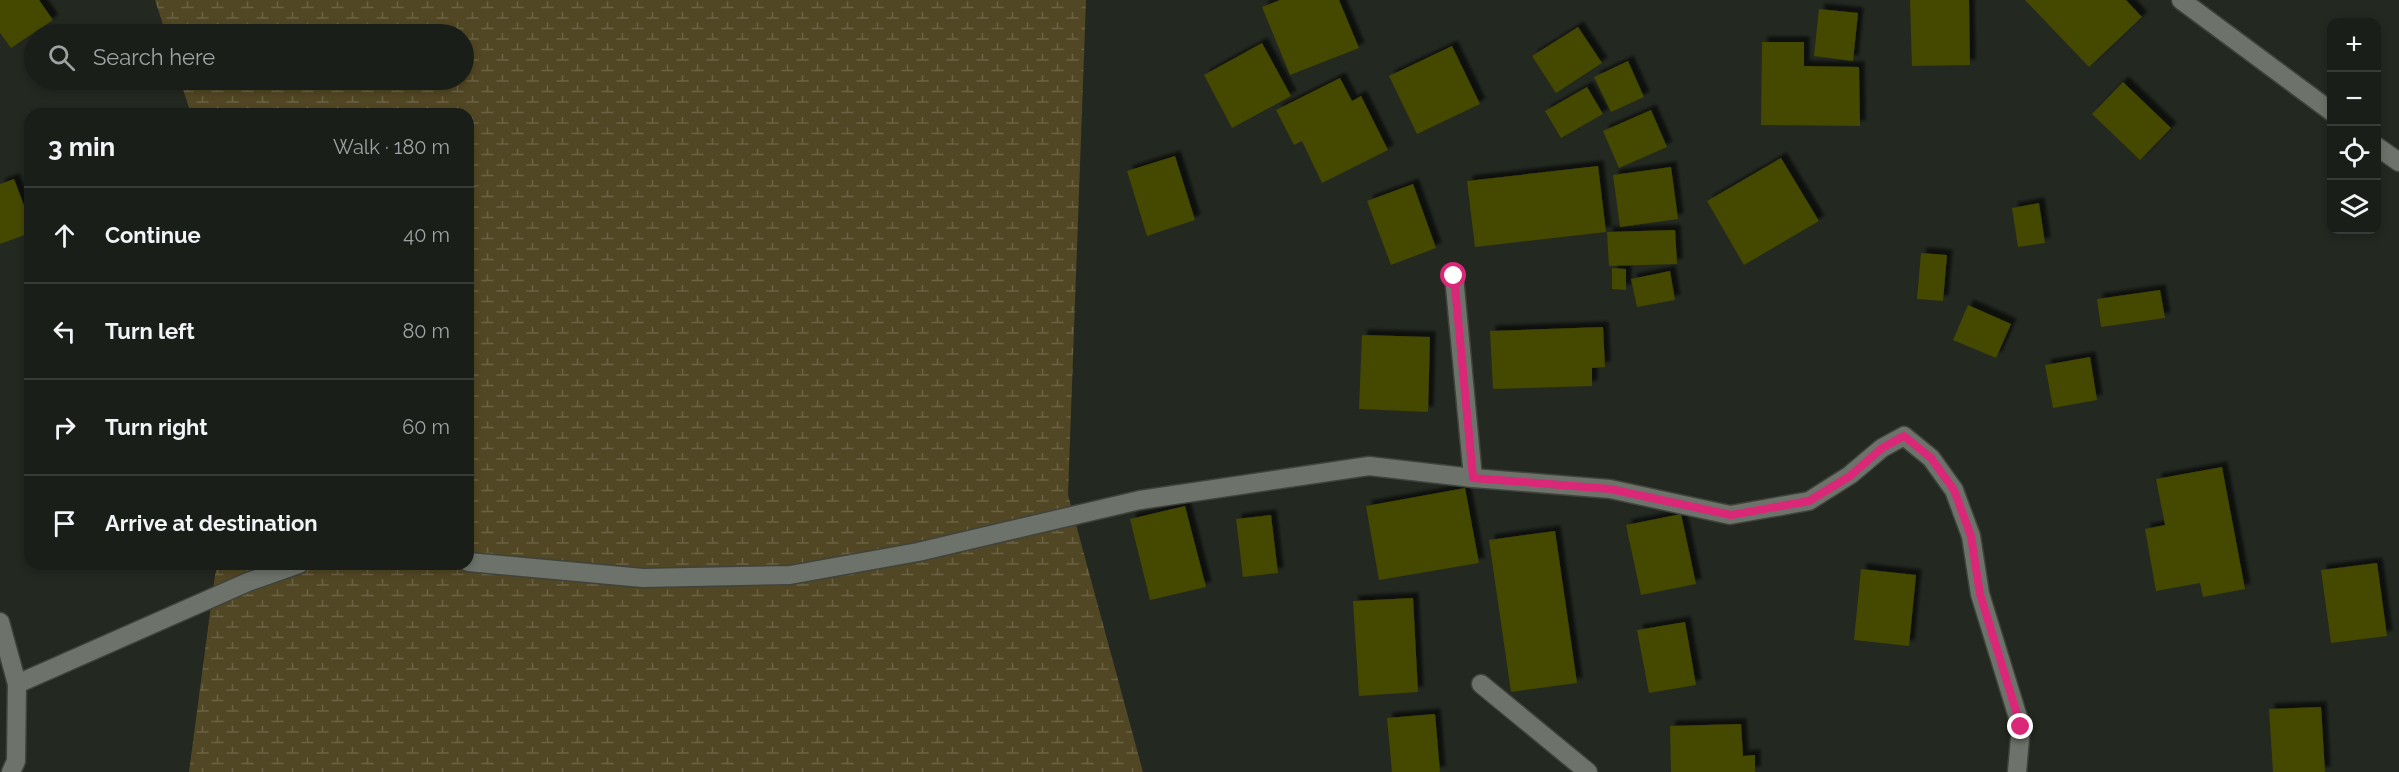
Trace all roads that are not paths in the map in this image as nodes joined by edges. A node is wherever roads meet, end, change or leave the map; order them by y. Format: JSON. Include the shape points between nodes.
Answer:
{"nodes":[{"id":1,"x":2181,"y":0,"type":"edge"},
{"id":2,"x":2327,"y":109,"type":"edge"},
{"id":3,"x":2381,"y":149,"type":"edge"},
{"id":4,"x":2399,"y":162,"type":"edge"},
{"id":5,"x":1454,"y":276,"type":"dead end"},
{"id":6,"x":1473,"y":478,"type":"junction"},
{"id":7,"x":474,"y":563,"type":"edge"},
{"id":8,"x":282,"y":570,"type":"edge"},
{"id":9,"x":0,"y":622,"type":"edge"},
{"id":10,"x":17,"y":684,"type":"junction"},
{"id":11,"x":1481,"y":684,"type":"dead end"},
{"id":12,"x":11,"y":772,"type":"edge"},
{"id":13,"x":1588,"y":772,"type":"edge"},
{"id":14,"x":2017,"y":772,"type":"edge"}],
"edges":[{"from":1,"to":2,"type":"street"},
{"from":3,"to":4,"type":"street"},
{"from":5,"to":6,"type":"street"},
{"from":6,"to":7,"type":"street","via":[[1358,467],[1140,500],[918,552],[790,575],[643,578]]},
{"from":6,"to":14,"type":"street","via":[[1610,489],[1731,515],[1809,501],[1904,436],[1931,458],[1954,490],[1971,536],[1980,594],[2021,727]]},
{"from":8,"to":10,"type":"street"},
{"from":9,"to":10,"type":"street"},
{"from":10,"to":12,"type":"street","via":[[16,760]]},
{"from":11,"to":13,"type":"street"}]}
